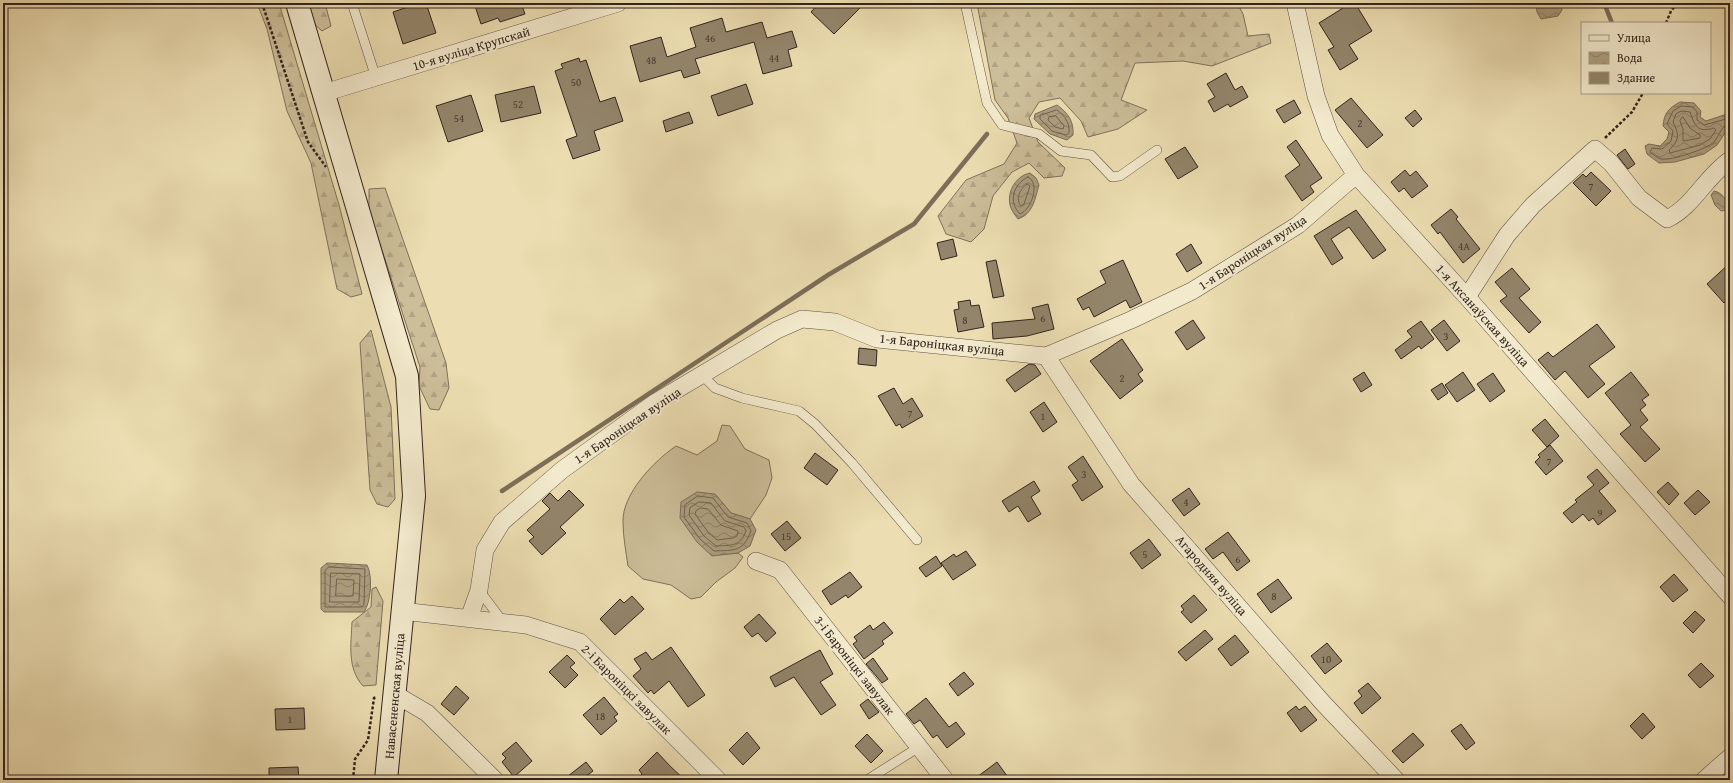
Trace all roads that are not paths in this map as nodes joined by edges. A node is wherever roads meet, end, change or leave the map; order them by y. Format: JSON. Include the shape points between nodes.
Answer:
{"nodes":[{"id":1,"x":297,"y":3,"type":"edge"},
{"id":2,"x":352,"y":3,"type":"edge"},
{"id":3,"x":964,"y":3,"type":"edge"},
{"id":4,"x":1295,"y":3,"type":"edge"},
{"id":5,"x":609,"y":4,"type":"edge"},
{"id":6,"x":376,"y":78,"type":"junction"},
{"id":7,"x":324,"y":93,"type":"junction"},
{"id":8,"x":1157,"y":150,"type":"dead end"},
{"id":9,"x":1730,"y":160,"type":"edge"},
{"id":10,"x":1356,"y":175,"type":"junction"},
{"id":11,"x":1467,"y":297,"type":"junction"},
{"id":12,"x":1046,"y":356,"type":"junction"},
{"id":13,"x":703,"y":376,"type":"junction"},
{"id":14,"x":917,"y":540,"type":"dead end"},
{"id":15,"x":756,"y":561,"type":"dead end"},
{"id":16,"x":479,"y":590,"type":"junction"},
{"id":17,"x":1730,"y":596,"type":"edge"},
{"id":18,"x":402,"y":611,"type":"junction"},
{"id":19,"x":469,"y":618,"type":"junction"},
{"id":20,"x":503,"y":622,"type":"junction"},
{"id":21,"x":393,"y":693,"type":"junction"},
{"id":22,"x":919,"y":747,"type":"junction"},
{"id":23,"x":1730,"y":757,"type":"edge"},
{"id":24,"x":386,"y":780,"type":"edge"},
{"id":25,"x":495,"y":780,"type":"edge"},
{"id":26,"x":718,"y":780,"type":"edge"},
{"id":27,"x":867,"y":780,"type":"edge"},
{"id":28,"x":945,"y":780,"type":"edge"},
{"id":29,"x":1396,"y":780,"type":"edge"},
{"id":30,"x":1704,"y":780,"type":"edge"}],
"edges":[{"from":1,"to":7,"type":"main road","name":"Навасененская вуліца"},
{"from":2,"to":6,"type":"lane"},
{"from":3,"to":8,"type":"lane","via":[[987,103],[1002,125],[1039,134],[1060,151],[1091,155],[1112,177],[1120,176]]},
{"from":4,"to":10,"type":"street","name":"1-я Аксанаўская вуліца","via":[[1316,96],[1330,135]]},
{"from":5,"to":6,"type":"street","name":"10-я вуліца Крупскай"},
{"from":6,"to":7,"type":"street","name":"10-я вуліца Крупскай"},
{"from":7,"to":18,"type":"main road","name":"Навасененская вуліца","via":[[406,376],[414,496]]},
{"from":9,"to":11,"type":"street","via":[[1720,166],[1677,215],[1667,219],[1639,198],[1595,148],[1533,205],[1507,235]]},
{"from":10,"to":11,"type":"street","name":"1-я Аксанаўская вуліца"},
{"from":10,"to":12,"type":"street","name":"1-я Бароніцкая вуліца","via":[[1298,225],[1192,291]]},
{"from":11,"to":17,"type":"street","name":"1-я Аксанаўская вуліца"},
{"from":12,"to":13,"type":"street","name":"1-я Бароніцкая вуліца","via":[[877,339],[835,322],[802,319],[777,330]]},
{"from":12,"to":29,"type":"street","name":"Агародняя вуліца","via":[[1131,484],[1323,703]]},
{"from":13,"to":14,"type":"lane","via":[[716,388],[742,398],[799,412],[815,424],[852,463]]},
{"from":13,"to":16,"type":"street","name":"1-я Бароніцкая вуліца","via":[[656,402],[574,461],[502,522],[485,550]]},
{"from":15,"to":22,"type":"street","name":"3-і Бароніцкі завулак","via":[[780,570]]},
{"from":16,"to":19,"type":"street","name":"1-я Бароніцкая вуліца"},
{"from":16,"to":20,"type":"lane"},
{"from":18,"to":19,"type":"street","name":"2-і Бароніцкі завулак"},
{"from":18,"to":21,"type":"main road","name":"Навасененская вуліца"},
{"from":19,"to":20,"type":"street","name":"2-і Бароніцкі завулак"},
{"from":20,"to":26,"type":"street","name":"2-і Бароніцкі завулак","via":[[526,624],[580,642]]},
{"from":21,"to":24,"type":"main road","name":"Навасененская вуліца"},
{"from":21,"to":25,"type":"street","via":[[427,713]]},
{"from":22,"to":27,"type":"lane"},
{"from":22,"to":28,"type":"street","name":"3-і Бароніцкі завулак"},
{"from":23,"to":30,"type":"street"}]}
